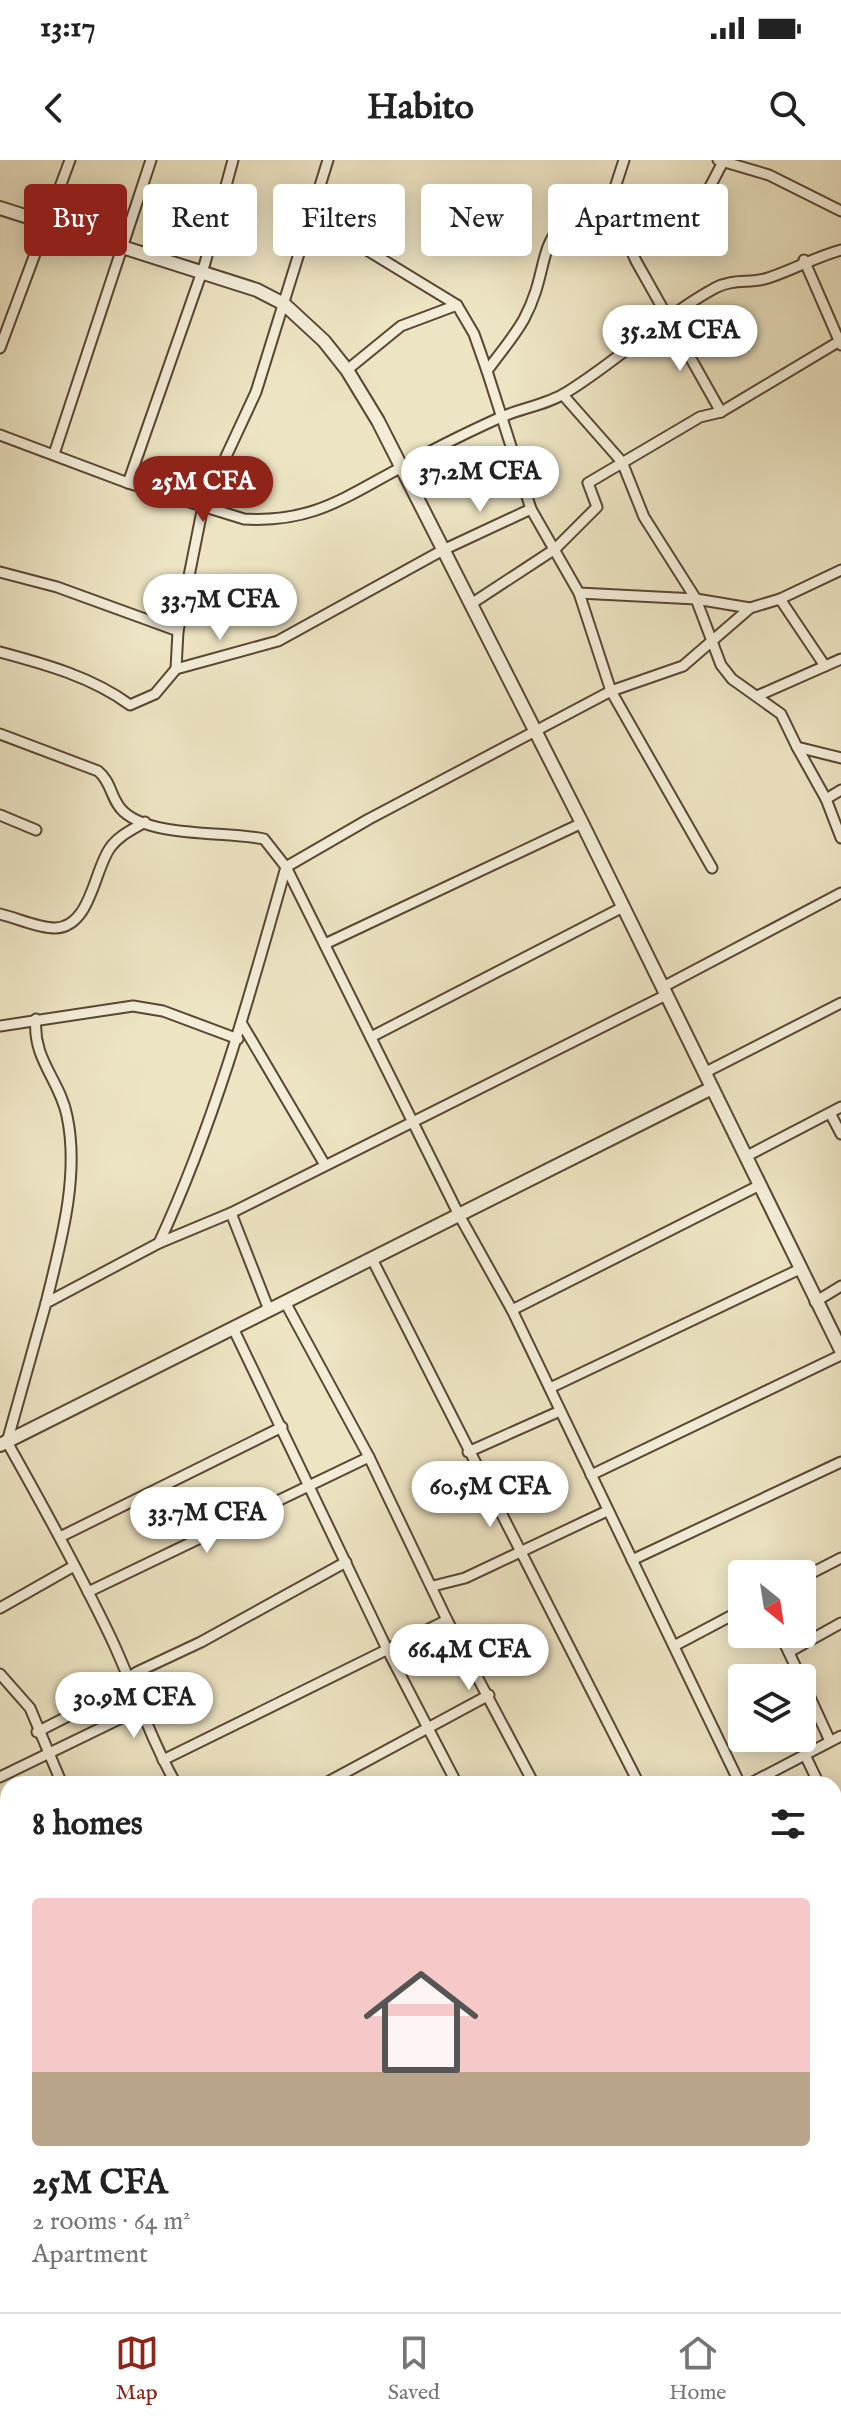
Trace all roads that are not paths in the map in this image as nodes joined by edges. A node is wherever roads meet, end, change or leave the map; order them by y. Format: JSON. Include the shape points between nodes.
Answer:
{"nodes":[{"id":1,"x":70,"y":160,"type":"edge"},
{"id":2,"x":151,"y":160,"type":"edge"},
{"id":3,"x":233,"y":160,"type":"edge"},
{"id":4,"x":328,"y":160,"type":"edge"},
{"id":5,"x":624,"y":160,"type":"edge"},
{"id":6,"x":722,"y":161,"type":"edge"},
{"id":7,"x":61,"y":184,"type":"edge"},
{"id":8,"x":321,"y":184,"type":"edge"},
{"id":9,"x":616,"y":184,"type":"edge"},
{"id":10,"x":709,"y":184,"type":"edge"},
{"id":11,"x":0,"y":208,"type":"edge"},
{"id":12,"x":841,"y":211,"type":"edge"},
{"id":13,"x":24,"y":215,"type":"edge"},
{"id":14,"x":127,"y":233,"type":"edge"},
{"id":15,"x":127,"y":246,"type":"edge"},
{"id":16,"x":548,"y":246,"type":"edge"},
{"id":17,"x":841,"y":250,"type":"edge"},
{"id":18,"x":33,"y":256,"type":"edge"},
{"id":19,"x":119,"y":256,"type":"edge"},
{"id":20,"x":299,"y":256,"type":"edge"},
{"id":21,"x":377,"y":256,"type":"edge"},
{"id":22,"x":636,"y":256,"type":"edge"},
{"id":23,"x":804,"y":260,"type":"junction"},
{"id":24,"x":201,"y":271,"type":"junction"},
{"id":25,"x":284,"y":304,"type":"junction"},
{"id":26,"x":457,"y":305,"type":"junction"},
{"id":27,"x":667,"y":317,"type":"junction"},
{"id":28,"x":840,"y":344,"type":"edge"},
{"id":29,"x":0,"y":348,"type":"edge"},
{"id":30,"x":347,"y":370,"type":"junction"},
{"id":31,"x":487,"y":371,"type":"junction"},
{"id":32,"x":563,"y":395,"type":"junction"},
{"id":33,"x":721,"y":412,"type":"junction"},
{"id":34,"x":502,"y":417,"type":"junction"},
{"id":35,"x":0,"y":435,"type":"edge"},
{"id":36,"x":54,"y":454,"type":"junction"},
{"id":37,"x":622,"y":462,"type":"junction"},
{"id":38,"x":401,"y":467,"type":"junction"},
{"id":39,"x":128,"y":483,"type":"junction"},
{"id":40,"x":203,"y":506,"type":"junction"},
{"id":41,"x":531,"y":509,"type":"junction"},
{"id":42,"x":555,"y":549,"type":"junction"},
{"id":43,"x":443,"y":550,"type":"junction"},
{"id":44,"x":841,"y":570,"type":"edge"},
{"id":45,"x":0,"y":572,"type":"edge"},
{"id":46,"x":579,"y":593,"type":"junction"},
{"id":47,"x":696,"y":599,"type":"junction"},
{"id":48,"x":780,"y":599,"type":"junction"},
{"id":49,"x":471,"y":604,"type":"junction"},
{"id":50,"x":750,"y":608,"type":"junction"},
{"id":51,"x":178,"y":631,"type":"junction"},
{"id":52,"x":711,"y":645,"type":"junction"},
{"id":53,"x":0,"y":652,"type":"edge"},
{"id":54,"x":841,"y":659,"type":"edge"},
{"id":55,"x":825,"y":666,"type":"junction"},
{"id":56,"x":176,"y":669,"type":"junction"},
{"id":57,"x":611,"y":691,"type":"junction"},
{"id":58,"x":757,"y":696,"type":"junction"},
{"id":59,"x":537,"y":733,"type":"junction"},
{"id":60,"x":0,"y":734,"type":"edge"},
{"id":61,"x":797,"y":747,"type":"junction"},
{"id":62,"x":841,"y":758,"type":"edge"},
{"id":63,"x":841,"y":790,"type":"edge"},
{"id":64,"x":826,"y":799,"type":"junction"},
{"id":65,"x":0,"y":815,"type":"edge"},
{"id":66,"x":145,"y":822,"type":"junction"},
{"id":67,"x":582,"y":823,"type":"junction"},
{"id":68,"x":36,"y":830,"type":"dead end"},
{"id":69,"x":841,"y":838,"type":"edge"},
{"id":70,"x":286,"y":867,"type":"junction"},
{"id":71,"x":712,"y":868,"type":"dead end"},
{"id":72,"x":841,"y":893,"type":"edge"},
{"id":73,"x":623,"y":907,"type":"junction"},
{"id":74,"x":0,"y":914,"type":"edge"},
{"id":75,"x":325,"y":944,"type":"junction"},
{"id":76,"x":664,"y":991,"type":"junction"},
{"id":77,"x":841,"y":1003,"type":"edge"},
{"id":78,"x":36,"y":1019,"type":"junction"},
{"id":79,"x":242,"y":1024,"type":"junction"},
{"id":80,"x":0,"y":1026,"type":"edge"},
{"id":81,"x":371,"y":1037,"type":"junction"},
{"id":82,"x":238,"y":1039,"type":"junction"},
{"id":83,"x":704,"y":1073,"type":"junction"},
{"id":84,"x":712,"y":1088,"type":"junction"},
{"id":85,"x":841,"y":1107,"type":"edge"},
{"id":86,"x":830,"y":1113,"type":"junction"},
{"id":87,"x":412,"y":1121,"type":"junction"},
{"id":88,"x":841,"y":1134,"type":"edge"},
{"id":89,"x":747,"y":1156,"type":"junction"},
{"id":90,"x":325,"y":1165,"type":"junction"},
{"id":91,"x":760,"y":1185,"type":"junction"},
{"id":92,"x":231,"y":1213,"type":"junction"},
{"id":93,"x":459,"y":1215,"type":"junction"},
{"id":94,"x":159,"y":1243,"type":"junction"},
{"id":95,"x":372,"y":1259,"type":"junction"},
{"id":96,"x":800,"y":1269,"type":"junction"},
{"id":97,"x":841,"y":1286,"type":"edge"},
{"id":98,"x":285,"y":1302,"type":"junction"},
{"id":99,"x":815,"y":1302,"type":"junction"},
{"id":100,"x":46,"y":1303,"type":"junction"},
{"id":101,"x":269,"y":1310,"type":"junction"},
{"id":102,"x":512,"y":1310,"type":"junction"},
{"id":103,"x":233,"y":1328,"type":"junction"},
{"id":104,"x":841,"y":1352,"type":"edge"},
{"id":105,"x":550,"y":1388,"type":"junction"},
{"id":106,"x":560,"y":1411,"type":"junction"},
{"id":107,"x":282,"y":1427,"type":"junction"},
{"id":108,"x":4,"y":1443,"type":"edge"},
{"id":109,"x":468,"y":1452,"type":"junction"},
{"id":110,"x":369,"y":1457,"type":"junction"},
{"id":111,"x":841,"y":1462,"type":"edge"},
{"id":112,"x":591,"y":1475,"type":"junction"},
{"id":113,"x":311,"y":1488,"type":"junction"},
{"id":114,"x":607,"y":1511,"type":"junction"},
{"id":115,"x":60,"y":1537,"type":"junction"},
{"id":116,"x":520,"y":1550,"type":"junction"},
{"id":117,"x":841,"y":1558,"type":"edge"},
{"id":118,"x":632,"y":1560,"type":"junction"},
{"id":119,"x":346,"y":1562,"type":"junction"},
{"id":120,"x":74,"y":1566,"type":"junction"},
{"id":121,"x":816,"y":1571,"type":"edge"},
{"id":122,"x":433,"y":1586,"type":"junction"},
{"id":123,"x":88,"y":1592,"type":"junction"},
{"id":124,"x":0,"y":1608,"type":"edge"},
{"id":125,"x":728,"y":1617,"type":"edge"},
{"id":126,"x":447,"y":1620,"type":"junction"},
{"id":127,"x":841,"y":1623,"type":"edge"},
{"id":128,"x":674,"y":1646,"type":"junction"},
{"id":129,"x":787,"y":1648,"type":"edge"},
{"id":130,"x":387,"y":1649,"type":"junction"},
{"id":131,"x":789,"y":1652,"type":"junction"},
{"id":132,"x":795,"y":1664,"type":"edge"},
{"id":133,"x":0,"y":1674,"type":"edge"},
{"id":134,"x":126,"y":1679,"type":"junction"},
{"id":135,"x":489,"y":1695,"type":"junction"},
{"id":136,"x":138,"y":1710,"type":"junction"},
{"id":137,"x":816,"y":1710,"type":"edge"},
{"id":138,"x":430,"y":1730,"type":"junction"},
{"id":139,"x":37,"y":1732,"type":"junction"},
{"id":140,"x":841,"y":1736,"type":"edge"},
{"id":141,"x":830,"y":1741,"type":"junction"},
{"id":142,"x":47,"y":1755,"type":"junction"},
{"id":143,"x":805,"y":1755,"type":"junction"},
{"id":144,"x":163,"y":1760,"type":"junction"},
{"id":145,"x":2,"y":1776,"type":"edge"},
{"id":146,"x":58,"y":1776,"type":"edge"},
{"id":147,"x":172,"y":1776,"type":"edge"},
{"id":148,"x":340,"y":1776,"type":"edge"},
{"id":149,"x":453,"y":1776,"type":"edge"},
{"id":150,"x":530,"y":1776,"type":"edge"},
{"id":151,"x":635,"y":1776,"type":"edge"},
{"id":152,"x":736,"y":1776,"type":"edge"},
{"id":153,"x":764,"y":1776,"type":"edge"},
{"id":154,"x":815,"y":1776,"type":"edge"}],
"edges":[{"from":1,"to":7,"type":"street"},
{"from":2,"to":14,"type":"street"},
{"from":3,"to":24,"type":"street"},
{"from":4,"to":8,"type":"street"},
{"from":5,"to":9,"type":"street"},
{"from":6,"to":10,"type":"street"},
{"from":6,"to":12,"type":"street","via":[[769,175]]},
{"from":11,"to":13,"type":"street"},
{"from":15,"to":24,"type":"street"},
{"from":16,"to":31,"type":"street","via":[[524,318]]},
{"from":17,"to":23,"type":"street"},
{"from":18,"to":29,"type":"street"},
{"from":19,"to":36,"type":"street"},
{"from":20,"to":25,"type":"street"},
{"from":21,"to":26,"type":"street"},
{"from":22,"to":27,"type":"street"},
{"from":23,"to":27,"type":"street","via":[[766,279],[736,279]]},
{"from":23,"to":28,"type":"street"},
{"from":24,"to":25,"type":"street"},
{"from":24,"to":39,"type":"street"},
{"from":25,"to":30,"type":"street"},
{"from":25,"to":40,"type":"street","via":[[256,392]]},
{"from":26,"to":30,"type":"street","via":[[401,326]]},
{"from":26,"to":31,"type":"street"},
{"from":27,"to":32,"type":"street"},
{"from":27,"to":33,"type":"street"},
{"from":28,"to":33,"type":"street"},
{"from":30,"to":38,"type":"street"},
{"from":31,"to":34,"type":"street"},
{"from":32,"to":34,"type":"street"},
{"from":32,"to":37,"type":"street"},
{"from":33,"to":37,"type":"street","via":[[700,417]]},
{"from":34,"to":38,"type":"street"},
{"from":34,"to":41,"type":"street"},
{"from":35,"to":36,"type":"street"},
{"from":36,"to":39,"type":"street"},
{"from":37,"to":42,"type":"street","via":[[588,483],[597,507]]},
{"from":37,"to":47,"type":"street","via":[[644,517]]},
{"from":38,"to":40,"type":"street","via":[[348,499],[312,512],[253,519]]},
{"from":38,"to":43,"type":"street"},
{"from":39,"to":40,"type":"street"},
{"from":40,"to":51,"type":"street"},
{"from":41,"to":42,"type":"street"},
{"from":41,"to":43,"type":"street"},
{"from":42,"to":46,"type":"street"},
{"from":42,"to":49,"type":"street"},
{"from":43,"to":49,"type":"street"},
{"from":43,"to":56,"type":"street","via":[[278,641]]},
{"from":44,"to":48,"type":"street"},
{"from":45,"to":51,"type":"street"},
{"from":46,"to":47,"type":"street"},
{"from":46,"to":57,"type":"street"},
{"from":47,"to":50,"type":"street"},
{"from":47,"to":52,"type":"street"},
{"from":48,"to":50,"type":"street"},
{"from":48,"to":55,"type":"street"},
{"from":49,"to":59,"type":"street"},
{"from":50,"to":52,"type":"street"},
{"from":51,"to":56,"type":"street"},
{"from":52,"to":57,"type":"street","via":[[683,666]]},
{"from":52,"to":58,"type":"street","via":[[732,679]]},
{"from":53,"to":56,"type":"street","via":[[55,666],[106,687],[130,705],[155,694]]},
{"from":54,"to":55,"type":"street"},
{"from":55,"to":58,"type":"street"},
{"from":57,"to":59,"type":"street"},
{"from":57,"to":71,"type":"street"},
{"from":58,"to":61,"type":"street","via":[[781,714]]},
{"from":59,"to":67,"type":"street"},
{"from":59,"to":70,"type":"street"},
{"from":60,"to":66,"type":"street","via":[[98,771],[107,778],[122,811]]},
{"from":61,"to":62,"type":"street"},
{"from":61,"to":64,"type":"street"},
{"from":63,"to":64,"type":"street"},
{"from":64,"to":69,"type":"street"},
{"from":65,"to":68,"type":"street"},
{"from":66,"to":70,"type":"street","via":[[264,839]]},
{"from":66,"to":74,"type":"street","via":[[108,850],[85,904],[67,925],[50,928]]},
{"from":67,"to":73,"type":"street"},
{"from":67,"to":75,"type":"street"},
{"from":70,"to":75,"type":"street"},
{"from":70,"to":79,"type":"street"},
{"from":72,"to":76,"type":"street"},
{"from":73,"to":76,"type":"street"},
{"from":73,"to":81,"type":"street"},
{"from":75,"to":81,"type":"street"},
{"from":76,"to":83,"type":"street"},
{"from":76,"to":87,"type":"street"},
{"from":77,"to":83,"type":"street"},
{"from":78,"to":80,"type":"street"},
{"from":78,"to":82,"type":"street","via":[[133,1006],[163,1011]]},
{"from":78,"to":100,"type":"street","via":[[34,1041],[67,1115],[70,1172]]},
{"from":79,"to":82,"type":"street"},
{"from":79,"to":90,"type":"street"},
{"from":81,"to":87,"type":"street"},
{"from":82,"to":94,"type":"street","via":[[186,1185]]},
{"from":83,"to":84,"type":"street"},
{"from":84,"to":89,"type":"street"},
{"from":84,"to":93,"type":"street"},
{"from":85,"to":86,"type":"street"},
{"from":86,"to":88,"type":"street"},
{"from":86,"to":89,"type":"street"},
{"from":87,"to":90,"type":"street"},
{"from":87,"to":93,"type":"street"},
{"from":89,"to":91,"type":"street"},
{"from":90,"to":92,"type":"street"},
{"from":91,"to":96,"type":"street"},
{"from":91,"to":102,"type":"street"},
{"from":92,"to":94,"type":"street"},
{"from":92,"to":101,"type":"street"},
{"from":93,"to":95,"type":"street"},
{"from":93,"to":102,"type":"street"},
{"from":94,"to":100,"type":"street"},
{"from":95,"to":98,"type":"street"},
{"from":95,"to":109,"type":"street"},
{"from":96,"to":99,"type":"street"},
{"from":96,"to":105,"type":"street"},
{"from":97,"to":99,"type":"street"},
{"from":98,"to":101,"type":"street"},
{"from":98,"to":110,"type":"street"},
{"from":99,"to":104,"type":"street"},
{"from":100,"to":108,"type":"street"},
{"from":101,"to":103,"type":"street"},
{"from":102,"to":105,"type":"street"},
{"from":103,"to":107,"type":"street"},
{"from":103,"to":108,"type":"street"},
{"from":104,"to":112,"type":"street"},
{"from":105,"to":106,"type":"street"},
{"from":106,"to":109,"type":"street"},
{"from":106,"to":112,"type":"street"},
{"from":107,"to":113,"type":"street"},
{"from":107,"to":115,"type":"street"},
{"from":108,"to":115,"type":"street"},
{"from":109,"to":116,"type":"street"},
{"from":110,"to":113,"type":"street"},
{"from":110,"to":122,"type":"street"},
{"from":111,"to":118,"type":"street"},
{"from":112,"to":114,"type":"street"},
{"from":113,"to":119,"type":"street"},
{"from":113,"to":123,"type":"street"},
{"from":114,"to":116,"type":"street"},
{"from":114,"to":118,"type":"street"},
{"from":115,"to":120,"type":"street"},
{"from":116,"to":122,"type":"street","via":[[465,1578]]},
{"from":116,"to":151,"type":"street"},
{"from":117,"to":121,"type":"street"},
{"from":118,"to":128,"type":"street"},
{"from":119,"to":130,"type":"street"},
{"from":119,"to":134,"type":"street"},
{"from":120,"to":123,"type":"street"},
{"from":120,"to":124,"type":"street"},
{"from":122,"to":126,"type":"street"},
{"from":123,"to":134,"type":"street"},
{"from":125,"to":128,"type":"street"},
{"from":126,"to":130,"type":"street"},
{"from":126,"to":135,"type":"street"},
{"from":127,"to":131,"type":"street"},
{"from":128,"to":152,"type":"street"},
{"from":129,"to":131,"type":"street"},
{"from":130,"to":138,"type":"street"},
{"from":130,"to":144,"type":"street"},
{"from":131,"to":132,"type":"street"},
{"from":133,"to":139,"type":"street","via":[[30,1708]]},
{"from":134,"to":136,"type":"street"},
{"from":134,"to":139,"type":"street"},
{"from":135,"to":138,"type":"street"},
{"from":135,"to":150,"type":"street"},
{"from":136,"to":142,"type":"street"},
{"from":136,"to":144,"type":"street"},
{"from":137,"to":141,"type":"street"},
{"from":138,"to":148,"type":"street"},
{"from":138,"to":149,"type":"street"},
{"from":139,"to":142,"type":"street"},
{"from":140,"to":141,"type":"street"},
{"from":141,"to":143,"type":"street"},
{"from":142,"to":145,"type":"street"},
{"from":142,"to":146,"type":"street"},
{"from":143,"to":153,"type":"street"},
{"from":143,"to":154,"type":"street"},
{"from":144,"to":147,"type":"street"}]}
